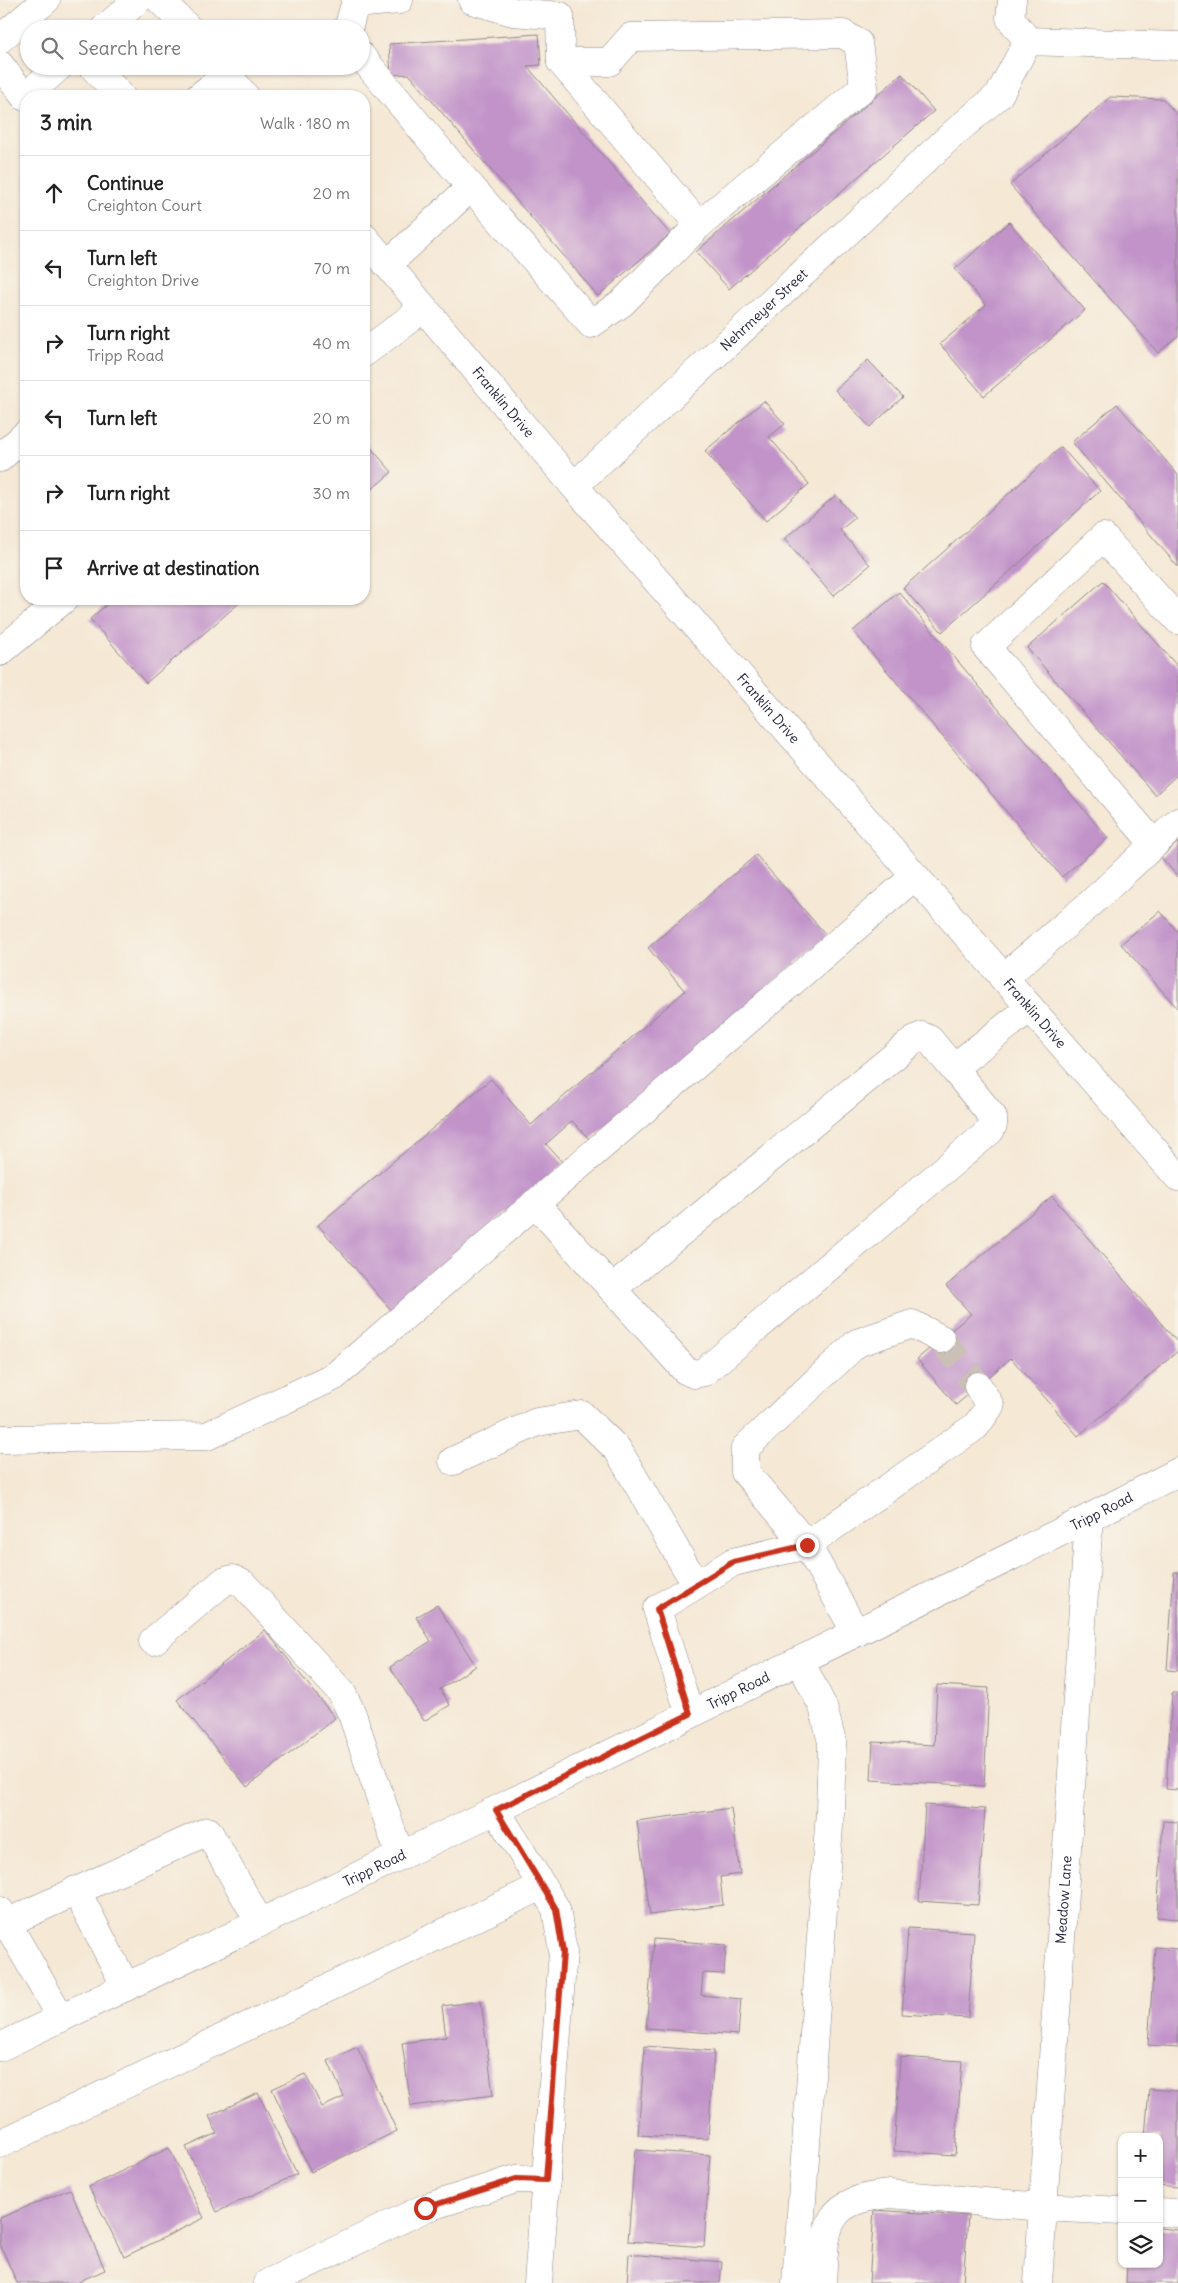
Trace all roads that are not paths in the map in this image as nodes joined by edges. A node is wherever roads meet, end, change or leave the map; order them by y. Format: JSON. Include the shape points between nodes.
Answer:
{"nodes":[{"id":1,"x":46,"y":0,"type":"edge"},
{"id":2,"x":138,"y":0,"type":"edge"},
{"id":3,"x":160,"y":0,"type":"edge"},
{"id":4,"x":399,"y":0,"type":"edge"},
{"id":5,"x":472,"y":0,"type":"edge"},
{"id":6,"x":1012,"y":0,"type":"edge"},
{"id":7,"x":185,"y":18,"type":"edge"},
{"id":8,"x":22,"y":20,"type":"edge"},
{"id":9,"x":115,"y":20,"type":"edge"},
{"id":10,"x":351,"y":20,"type":"edge"},
{"id":11,"x":20,"y":22,"type":"edge"},
{"id":12,"x":0,"y":39,"type":"edge"},
{"id":13,"x":1028,"y":41,"type":"junction"},
{"id":14,"x":1178,"y":46,"type":"edge"},
{"id":15,"x":561,"y":62,"type":"junction"},
{"id":16,"x":0,"y":65,"type":"edge"},
{"id":17,"x":370,"y":67,"type":"edge"},
{"id":18,"x":50,"y":75,"type":"edge"},
{"id":19,"x":100,"y":75,"type":"edge"},
{"id":20,"x":220,"y":75,"type":"edge"},
{"id":21,"x":227,"y":75,"type":"edge"},
{"id":22,"x":20,"y":90,"type":"edge"},
{"id":23,"x":34,"y":90,"type":"edge"},
{"id":24,"x":114,"y":90,"type":"edge"},
{"id":25,"x":206,"y":90,"type":"edge"},
{"id":26,"x":240,"y":90,"type":"edge"},
{"id":27,"x":471,"y":186,"type":"junction"},
{"id":28,"x":699,"y":225,"type":"junction"},
{"id":29,"x":370,"y":244,"type":"edge"},
{"id":30,"x":387,"y":265,"type":"junction"},
{"id":31,"x":424,"y":308,"type":"junction"},
{"id":32,"x":370,"y":348,"type":"edge"},
{"id":33,"x":20,"y":440,"type":"edge"},
{"id":34,"x":0,"y":458,"type":"edge"},
{"id":35,"x":574,"y":486,"type":"junction"},
{"id":36,"x":57,"y":605,"type":"edge"},
{"id":37,"x":1178,"y":620,"type":"edge"},
{"id":38,"x":0,"y":652,"type":"edge"},
{"id":39,"x":1178,"y":822,"type":"edge"},
{"id":40,"x":1154,"y":844,"type":"junction"},
{"id":41,"x":914,"y":876,"type":"junction"},
{"id":42,"x":1004,"y":978,"type":"junction"},
{"id":43,"x":1030,"y":1008,"type":"junction"},
{"id":44,"x":953,"y":1068,"type":"junction"},
{"id":45,"x":1178,"y":1177,"type":"edge"},
{"id":46,"x":535,"y":1203,"type":"junction"},
{"id":47,"x":612,"y":1288,"type":"junction"},
{"id":48,"x":941,"y":1339,"type":"tunnel mouth"},
{"id":49,"x":978,"y":1386,"type":"tunnel mouth"},
{"id":50,"x":0,"y":1439,"type":"edge"},
{"id":51,"x":452,"y":1461,"type":"dead end"},
{"id":52,"x":1178,"y":1472,"type":"edge"},
{"id":53,"x":1090,"y":1518,"type":"junction"},
{"id":54,"x":807,"y":1545,"type":"junction"},
{"id":55,"x":696,"y":1585,"type":"junction"},
{"id":56,"x":856,"y":1633,"type":"junction"},
{"id":57,"x":153,"y":1641,"type":"dead end"},
{"id":58,"x":800,"y":1661,"type":"junction"},
{"id":59,"x":690,"y":1714,"type":"junction"},
{"id":60,"x":496,"y":1810,"type":"junction"},
{"id":61,"x":400,"y":1856,"type":"junction"},
{"id":62,"x":542,"y":1886,"type":"junction"},
{"id":63,"x":76,"y":1890,"type":"junction"},
{"id":64,"x":3,"y":1920,"type":"edge"},
{"id":65,"x":260,"y":1922,"type":"junction"},
{"id":66,"x":126,"y":1987,"type":"junction"},
{"id":67,"x":61,"y":2018,"type":"junction"},
{"id":68,"x":0,"y":2047,"type":"edge"},
{"id":69,"x":0,"y":2144,"type":"edge"},
{"id":70,"x":546,"y":2180,"type":"junction"},
{"id":71,"x":1043,"y":2207,"type":"junction"},
{"id":72,"x":1118,"y":2211,"type":"edge"},
{"id":73,"x":1163,"y":2212,"type":"edge"},
{"id":74,"x":1178,"y":2213,"type":"edge"},
{"id":75,"x":268,"y":2283,"type":"edge"},
{"id":76,"x":538,"y":2283,"type":"edge"},
{"id":77,"x":796,"y":2283,"type":"edge"},
{"id":78,"x":822,"y":2283,"type":"edge"},
{"id":79,"x":1038,"y":2283,"type":"edge"}],
"edges":[{"from":1,"to":8,"type":"street"},
{"from":2,"to":9,"type":"street"},
{"from":3,"to":7,"type":"street"},
{"from":4,"to":10,"type":"street","via":[[355,4]]},
{"from":5,"to":15,"type":"street","via":[[513,12],[560,16]]},
{"from":6,"to":13,"type":"street","via":[[1010,18]]},
{"from":11,"to":12,"type":"street"},
{"from":13,"to":14,"type":"street"},
{"from":13,"to":35,"type":"street","name":"Nehrmeyer Street","via":[[999,95],[954,133]]},
{"from":15,"to":28,"type":"street"},
{"from":15,"to":28,"type":"street","via":[[609,62],[631,37],[843,34],[858,43],[864,87]]},
{"from":16,"to":22,"type":"street"},
{"from":17,"to":27,"type":"street"},
{"from":18,"to":23,"type":"street"},
{"from":19,"to":24,"type":"street"},
{"from":20,"to":25,"type":"street"},
{"from":21,"to":26,"type":"street"},
{"from":27,"to":28,"type":"street","via":[[590,324],[622,304]]},
{"from":27,"to":30,"type":"street"},
{"from":29,"to":30,"type":"street","name":"Franklin Drive"},
{"from":30,"to":31,"type":"street","name":"Franklin Drive"},
{"from":31,"to":32,"type":"street"},
{"from":31,"to":35,"type":"street","name":"Franklin Drive"},
{"from":33,"to":34,"type":"street"},
{"from":35,"to":41,"type":"street","name":"Franklin Drive"},
{"from":36,"to":38,"type":"street"},
{"from":37,"to":40,"type":"street","via":[[1103,537],[986,647]]},
{"from":39,"to":40,"type":"street"},
{"from":40,"to":42,"type":"street"},
{"from":41,"to":42,"type":"street","name":"Franklin Drive"},
{"from":41,"to":46,"type":"street"},
{"from":42,"to":43,"type":"street","name":"Franklin Drive"},
{"from":43,"to":44,"type":"street"},
{"from":43,"to":45,"type":"street","name":"Franklin Drive"},
{"from":44,"to":47,"type":"street","via":[[929,1039],[922,1036],[915,1040]]},
{"from":44,"to":47,"type":"street","via":[[993,1117],[990,1131],[704,1372],[694,1374],[685,1370]]},
{"from":46,"to":47,"type":"street"},
{"from":46,"to":50,"type":"street","via":[[335,1376],[207,1436]]},
{"from":48,"to":54,"type":"street","via":[[912,1324],[857,1343],[745,1448],[745,1472]]},
{"from":49,"to":54,"type":"street","via":[[990,1406],[976,1426]]},
{"from":51,"to":55,"type":"street","via":[[537,1422],[582,1415],[618,1450]]},
{"from":52,"to":53,"type":"street","name":"Tripp Road"},
{"from":53,"to":56,"type":"street","name":"Tripp Road"},
{"from":53,"to":71,"type":"street","name":"Meadow Lane"},
{"from":54,"to":55,"type":"street","via":[[733,1562]]},
{"from":54,"to":56,"type":"street"},
{"from":55,"to":59,"type":"street","via":[[657,1609]]},
{"from":56,"to":58,"type":"street","name":"Tripp Road"},
{"from":57,"to":61,"type":"street","via":[[223,1582],[233,1579],[243,1584],[342,1693]]},
{"from":58,"to":59,"type":"street","name":"Tripp Road"},
{"from":58,"to":77,"type":"street","via":[[824,1706],[832,1742],[830,1812]]},
{"from":59,"to":60,"type":"street","name":"Tripp Road"},
{"from":60,"to":61,"type":"street","name":"Tripp Road"},
{"from":60,"to":62,"type":"street"},
{"from":61,"to":65,"type":"street","name":"Tripp Road"},
{"from":62,"to":69,"type":"street"},
{"from":62,"to":70,"type":"street","via":[[556,1909],[563,1952]]},
{"from":63,"to":64,"type":"street"},
{"from":63,"to":65,"type":"street","via":[[208,1830]]},
{"from":63,"to":66,"type":"street"},
{"from":64,"to":67,"type":"street"},
{"from":65,"to":66,"type":"street","name":"Tripp Road"},
{"from":66,"to":67,"type":"street","name":"Tripp Road"},
{"from":67,"to":68,"type":"street","name":"Tripp Road"},
{"from":70,"to":75,"type":"street","via":[[516,2179],[425,2208]]},
{"from":70,"to":76,"type":"street"},
{"from":71,"to":72,"type":"street"},
{"from":71,"to":78,"type":"street","via":[[890,2194],[865,2196],[830,2219],[824,2240]]},
{"from":71,"to":79,"type":"street","name":"Meadow Lane"},
{"from":73,"to":74,"type":"street"}]}
